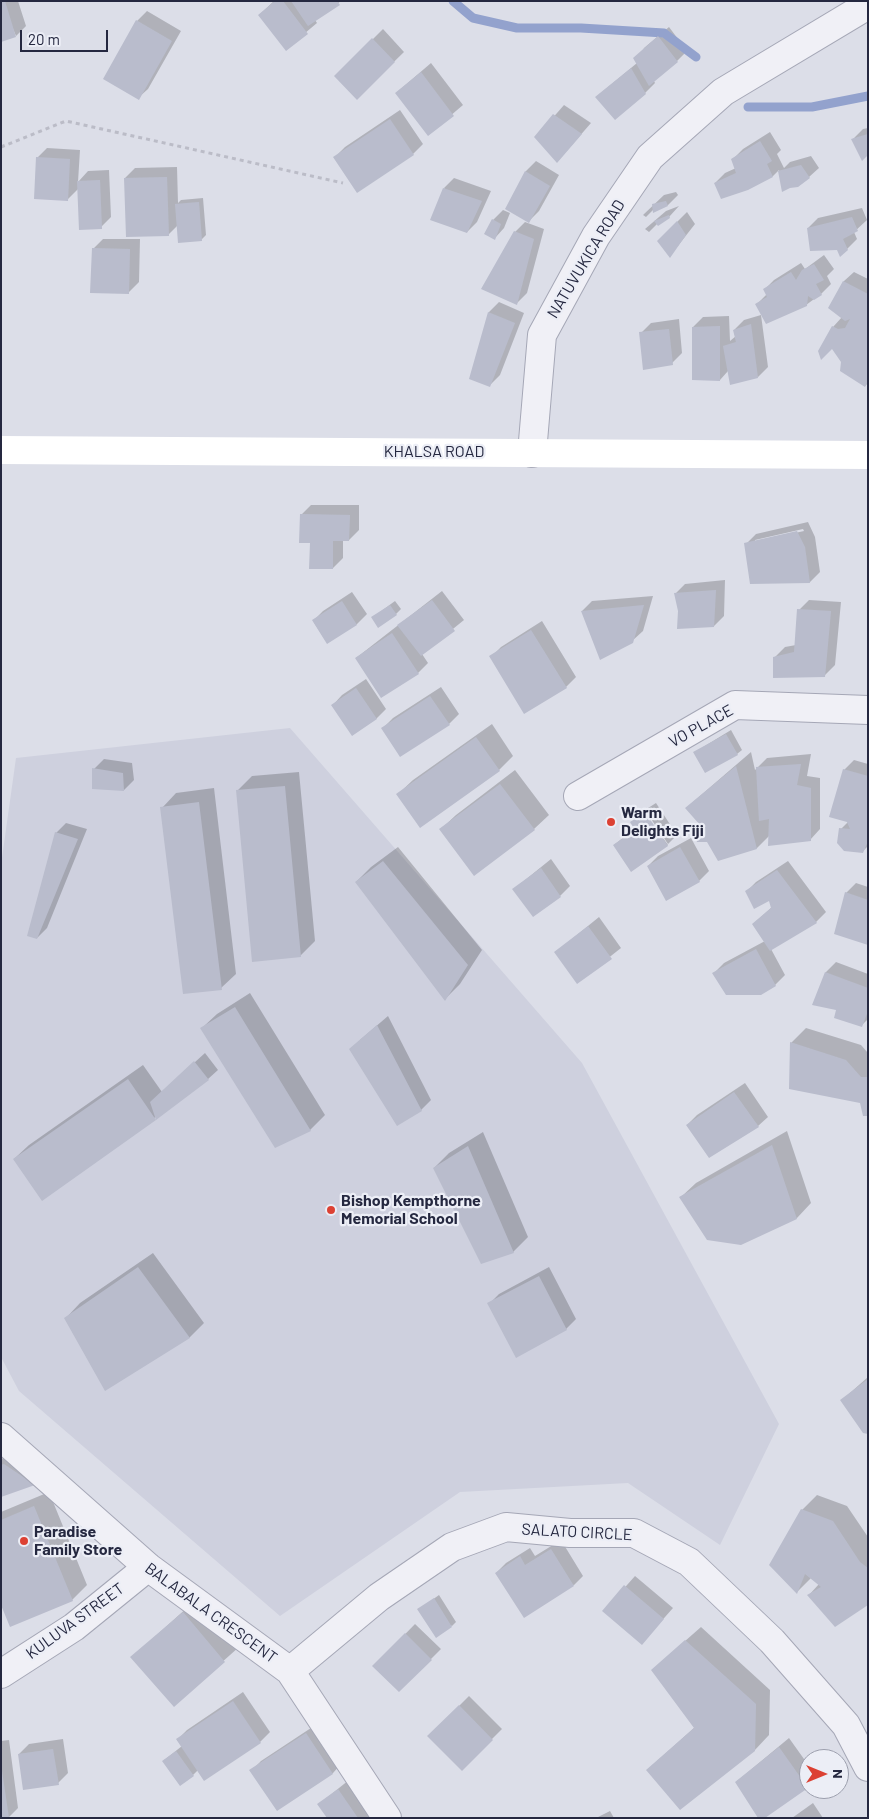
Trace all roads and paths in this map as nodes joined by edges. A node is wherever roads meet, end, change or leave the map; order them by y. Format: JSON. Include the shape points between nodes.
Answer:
{"nodes":[{"id":1,"x":868,"y":5,"type":"edge"},
{"id":2,"x":1,"y":147,"type":"edge"},
{"id":3,"x":342,"y":184,"type":"dead end"},
{"id":4,"x":1,"y":450,"type":"edge"},
{"id":5,"x":532,"y":453,"type":"junction"},
{"id":6,"x":868,"y":455,"type":"edge"},
{"id":7,"x":868,"y":710,"type":"edge"},
{"id":8,"x":578,"y":796,"type":"dead end"},
{"id":9,"x":1,"y":1437,"type":"edge"},
{"id":10,"x":148,"y":1567,"type":"junction"},
{"id":11,"x":290,"y":1671,"type":"junction"},
{"id":12,"x":1,"y":1674,"type":"edge"},
{"id":13,"x":868,"y":1767,"type":"edge"},
{"id":14,"x":387,"y":1818,"type":"edge"}],
"edges":[{"from":1,"to":5,"type":"street","name":"NATUVUKICA ROAD","via":[[723,92],[650,157],[596,236],[542,335]]},
{"from":2,"to":3,"type":"path","via":[[66,121]]},
{"from":4,"to":5,"type":"main road","name":"KHALSA ROAD"},
{"from":5,"to":6,"type":"main road","name":"KHALSA ROAD"},
{"from":7,"to":8,"type":"street","name":"VO PLACE","via":[[735,705]]},
{"from":9,"to":10,"type":"street","name":"BALABALA CRESCENT"},
{"from":10,"to":11,"type":"street","name":"BALABALA CRESCENT"},
{"from":10,"to":12,"type":"street","name":"KULUVA STREET","via":[[74,1626]]},
{"from":11,"to":13,"type":"street","name":"SALATO CIRCLE","via":[[379,1597],[452,1547],[506,1528],[634,1532],[688,1562],[772,1641],[846,1725]]},
{"from":11,"to":14,"type":"street","name":"BALABALA CRESCENT"}]}
